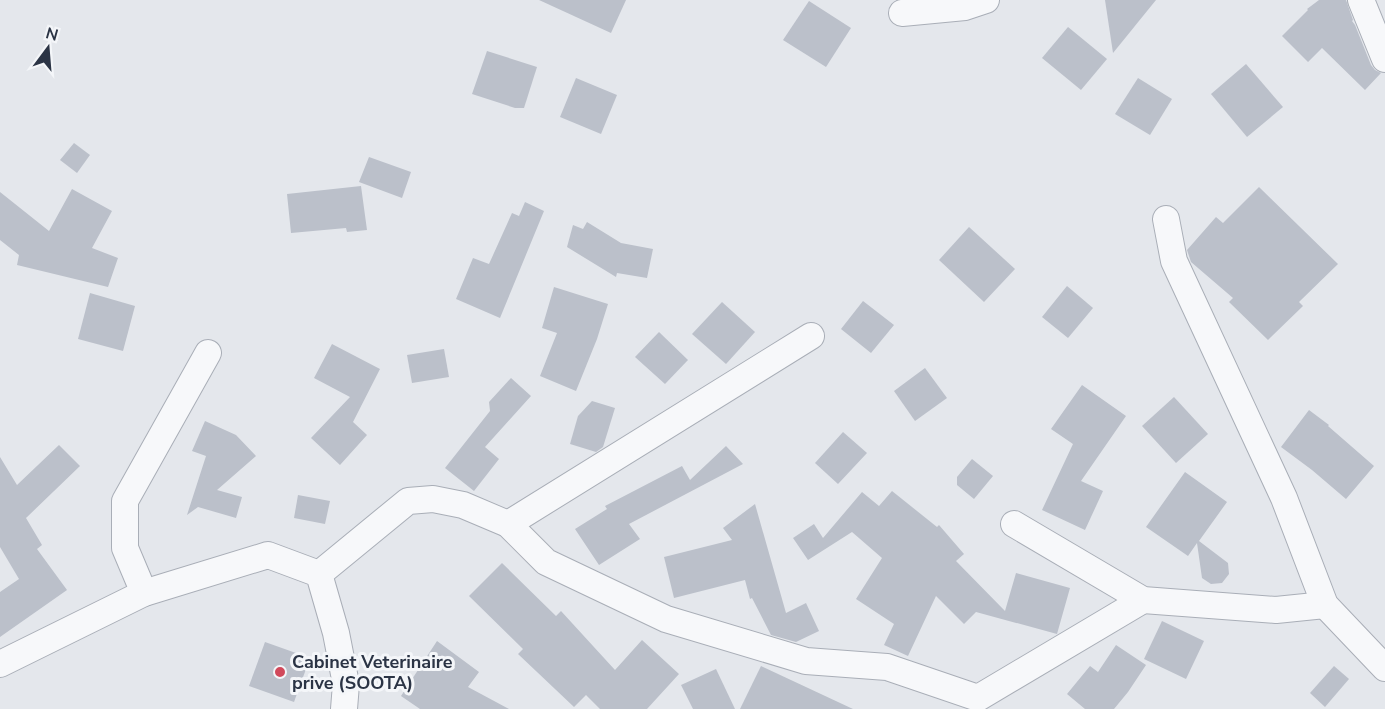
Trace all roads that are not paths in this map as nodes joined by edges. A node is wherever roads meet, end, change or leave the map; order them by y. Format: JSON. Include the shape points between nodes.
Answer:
{"nodes":[{"id":1,"x":986,"y":0,"type":"edge"},
{"id":2,"x":1361,"y":0,"type":"edge"},
{"id":3,"x":902,"y":13,"type":"dead end"},
{"id":4,"x":1385,"y":59,"type":"edge"},
{"id":5,"x":1166,"y":219,"type":"dead end"},
{"id":6,"x":811,"y":336,"type":"dead end"},
{"id":7,"x":208,"y":353,"type":"dead end"},
{"id":8,"x":508,"y":524,"type":"junction"},
{"id":9,"x":1014,"y":524,"type":"dead end"},
{"id":10,"x":319,"y":574,"type":"junction"},
{"id":11,"x":144,"y":593,"type":"junction"},
{"id":12,"x":1143,"y":600,"type":"junction"},
{"id":13,"x":1325,"y":604,"type":"junction"},
{"id":14,"x":0,"y":664,"type":"edge"},
{"id":15,"x":1385,"y":668,"type":"edge"},
{"id":16,"x":344,"y":709,"type":"edge"}],
"edges":[{"from":1,"to":3,"type":"street","via":[[965,7]]},
{"from":2,"to":4,"type":"street"},
{"from":5,"to":13,"type":"street","via":[[1174,261],[1284,498]]},
{"from":6,"to":8,"type":"street"},
{"from":7,"to":11,"type":"street","via":[[125,501],[125,548]]},
{"from":8,"to":10,"type":"street","via":[[463,505],[433,499],[408,501]]},
{"from":8,"to":12,"type":"street","via":[[546,562],[666,619],[806,661],[887,667],[978,698]]},
{"from":9,"to":12,"type":"street"},
{"from":10,"to":11,"type":"street","via":[[268,555]]},
{"from":10,"to":16,"type":"street","via":[[346,684]]},
{"from":11,"to":14,"type":"street"},
{"from":12,"to":13,"type":"street","via":[[1276,610]]},
{"from":13,"to":15,"type":"street"}]}
